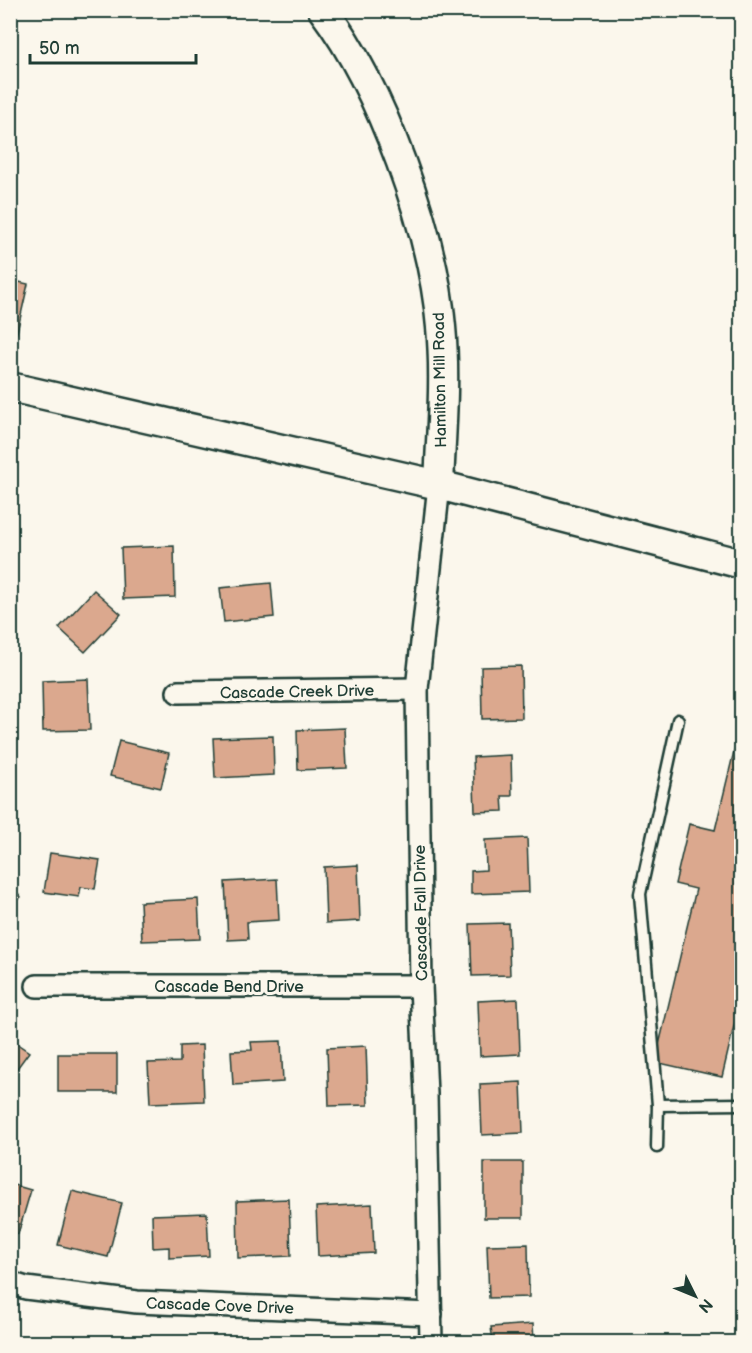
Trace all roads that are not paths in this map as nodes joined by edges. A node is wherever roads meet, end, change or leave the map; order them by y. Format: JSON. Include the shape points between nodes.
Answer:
{"nodes":[{"id":1,"x":323,"y":10,"type":"edge"},
{"id":2,"x":10,"y":387,"type":"edge"},
{"id":3,"x":439,"y":485,"type":"junction"},
{"id":4,"x":741,"y":564,"type":"edge"},
{"id":5,"x":417,"y":689,"type":"junction"},
{"id":6,"x":178,"y":692,"type":"dead end"},
{"id":7,"x":678,"y":720,"type":"dead end"},
{"id":8,"x":37,"y":986,"type":"dead end"},
{"id":9,"x":421,"y":986,"type":"junction"},
{"id":10,"x":741,"y":1104,"type":"edge"},
{"id":11,"x":658,"y":1105,"type":"junction"},
{"id":12,"x":657,"y":1147,"type":"dead end"},
{"id":13,"x":10,"y":1283,"type":"edge"},
{"id":14,"x":431,"y":1314,"type":"junction"},
{"id":15,"x":431,"y":1342,"type":"edge"}],
"edges":[{"from":1,"to":3,"type":"main road","name":"Hamilton Mill Road","via":[[374,99],[406,175],[428,251],[441,326]]},
{"from":2,"to":3,"type":"main road"},
{"from":3,"to":4,"type":"main road"},
{"from":3,"to":5,"type":"street","name":"Cascade Fall Drive"},
{"from":5,"to":6,"type":"street","name":"Cascade Creek Drive"},
{"from":5,"to":9,"type":"street","name":"Cascade Fall Drive"},
{"from":7,"to":11,"type":"lane","via":[[640,894]]},
{"from":8,"to":9,"type":"street","name":"Cascade Bend Drive"},
{"from":9,"to":14,"type":"street","name":"Cascade Fall Drive"},
{"from":10,"to":11,"type":"lane"},
{"from":11,"to":12,"type":"lane"},
{"from":13,"to":14,"type":"street","name":"Cascade Cove Drive","via":[[137,1302]]},
{"from":14,"to":15,"type":"street","name":"Cascade Fall Drive"}]}
